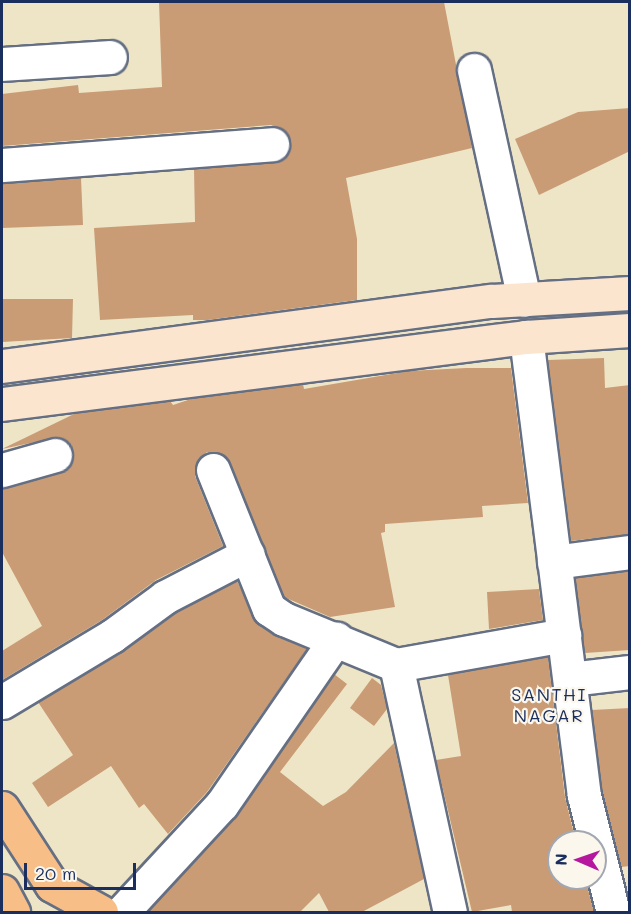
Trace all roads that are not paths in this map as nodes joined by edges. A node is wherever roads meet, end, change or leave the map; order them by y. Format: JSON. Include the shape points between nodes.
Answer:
{"nodes":[{"id":1,"x":110,"y":57,"type":"dead end"},
{"id":2,"x":2,"y":64,"type":"edge"},
{"id":3,"x":474,"y":70,"type":"dead end"},
{"id":4,"x":272,"y":144,"type":"dead end"},
{"id":5,"x":2,"y":165,"type":"edge"},
{"id":6,"x":630,"y":293,"type":"edge"},
{"id":7,"x":525,"y":300,"type":"junction"},
{"id":8,"x":630,"y":330,"type":"edge"},
{"id":9,"x":526,"y":337,"type":"junction"},
{"id":10,"x":2,"y":366,"type":"edge"},
{"id":11,"x":2,"y":404,"type":"edge"},
{"id":12,"x":55,"y":455,"type":"dead end"},
{"id":13,"x":2,"y":470,"type":"edge"},
{"id":14,"x":213,"y":470,"type":"dead end"},
{"id":15,"x":630,"y":552,"type":"edge"},
{"id":16,"x":248,"y":555,"type":"junction"},
{"id":17,"x":554,"y":562,"type":"junction"},
{"id":18,"x":564,"y":635,"type":"junction"},
{"id":19,"x":336,"y":639,"type":"junction"},
{"id":20,"x":396,"y":664,"type":"junction"},
{"id":21,"x":630,"y":672,"type":"edge"},
{"id":22,"x":570,"y":679,"type":"junction"},
{"id":23,"x":2,"y":702,"type":"edge"},
{"id":24,"x":2,"y":808,"type":"edge"},
{"id":25,"x":2,"y":891,"type":"edge"},
{"id":26,"x":13,"y":912,"type":"edge"},
{"id":27,"x":101,"y":912,"type":"edge"},
{"id":28,"x":122,"y":912,"type":"edge"},
{"id":29,"x":450,"y":912,"type":"edge"},
{"id":30,"x":613,"y":912,"type":"edge"}],
"edges":[{"from":1,"to":2,"type":"street"},
{"from":3,"to":7,"type":"street"},
{"from":4,"to":5,"type":"street"},
{"from":6,"to":7,"type":"street"},
{"from":7,"to":10,"type":"street"},
{"from":8,"to":9,"type":"street"},
{"from":9,"to":11,"type":"street"},
{"from":9,"to":17,"type":"street"},
{"from":12,"to":13,"type":"street"},
{"from":14,"to":16,"type":"street"},
{"from":15,"to":17,"type":"street"},
{"from":16,"to":19,"type":"street","via":[[268,609]]},
{"from":16,"to":23,"type":"street","via":[[165,597],[112,636]]},
{"from":17,"to":18,"type":"street"},
{"from":18,"to":20,"type":"street"},
{"from":18,"to":22,"type":"street"},
{"from":19,"to":20,"type":"street"},
{"from":19,"to":28,"type":"street","via":[[222,804]]},
{"from":20,"to":29,"type":"street"},
{"from":21,"to":22,"type":"street"},
{"from":22,"to":30,"type":"street","via":[[584,795]]},
{"from":24,"to":27,"type":"highway","via":[[52,885]]},
{"from":25,"to":26,"type":"highway"}]}
